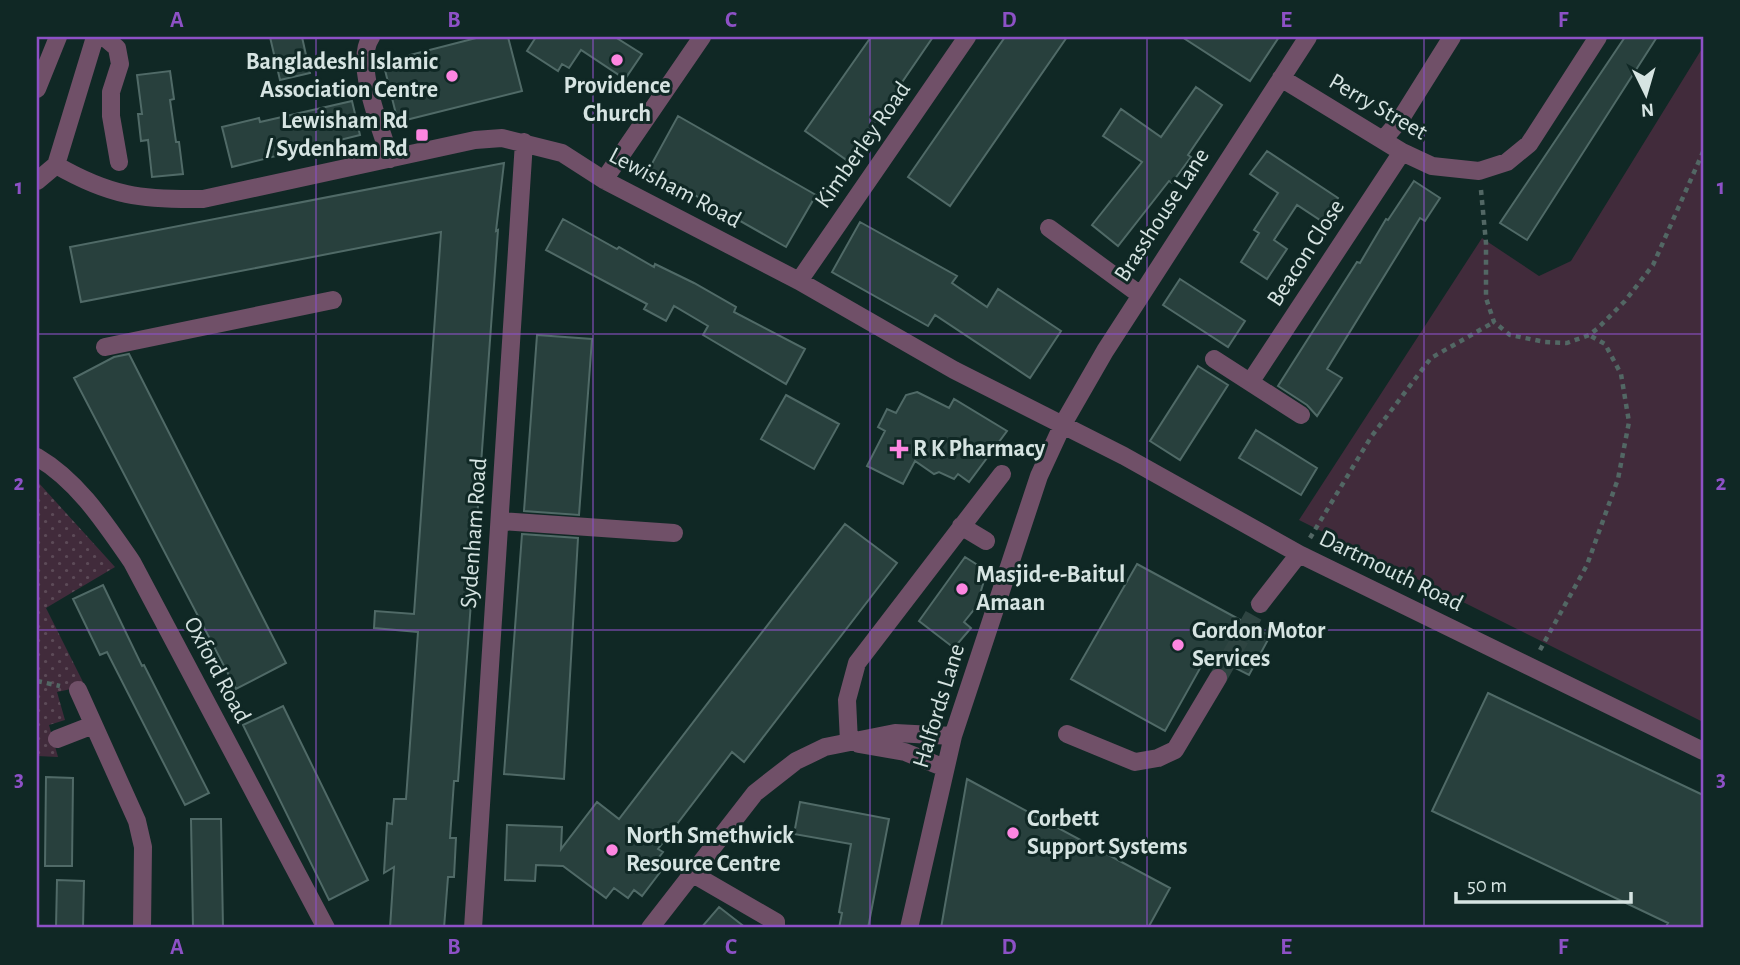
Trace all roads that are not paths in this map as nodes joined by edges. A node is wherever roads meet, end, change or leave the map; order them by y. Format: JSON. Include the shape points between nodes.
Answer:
{"nodes":[{"id":1,"x":58,"y":37,"type":"edge"},
{"id":2,"x":95,"y":37,"type":"edge"},
{"id":3,"x":104,"y":37,"type":"edge"},
{"id":4,"x":371,"y":37,"type":"edge"},
{"id":5,"x":702,"y":37,"type":"edge"},
{"id":6,"x":967,"y":37,"type":"edge"},
{"id":7,"x":1308,"y":37,"type":"edge"},
{"id":8,"x":1452,"y":37,"type":"edge"},
{"id":9,"x":1598,"y":37,"type":"edge"},
{"id":10,"x":1281,"y":78,"type":"junction"},
{"id":11,"x":37,"y":89,"type":"edge"},
{"id":12,"x":1383,"y":140,"type":"junction"},
{"id":13,"x":524,"y":142,"type":"junction"},
{"id":14,"x":1402,"y":152,"type":"junction"},
{"id":15,"x":390,"y":159,"type":"junction"},
{"id":16,"x":119,"y":162,"type":"dead end"},
{"id":17,"x":56,"y":165,"type":"junction"},
{"id":18,"x":604,"y":180,"type":"junction"},
{"id":19,"x":37,"y":181,"type":"edge"},
{"id":20,"x":1049,"y":228,"type":"dead end"},
{"id":21,"x":799,"y":281,"type":"junction"},
{"id":22,"x":1139,"y":294,"type":"junction"},
{"id":23,"x":333,"y":300,"type":"dead end"},
{"id":24,"x":105,"y":347,"type":"dead end"},
{"id":25,"x":1214,"y":359,"type":"dead end"},
{"id":26,"x":1251,"y":381,"type":"junction"},
{"id":27,"x":1301,"y":415,"type":"dead end"},
{"id":28,"x":1063,"y":424,"type":"junction"},
{"id":29,"x":37,"y":457,"type":"edge"},
{"id":30,"x":1002,"y":474,"type":"dead end"},
{"id":31,"x":500,"y":521,"type":"junction"},
{"id":32,"x":961,"y":526,"type":"junction"},
{"id":33,"x":674,"y":533,"type":"dead end"},
{"id":34,"x":986,"y":541,"type":"dead end"},
{"id":35,"x":1300,"y":554,"type":"junction"},
{"id":36,"x":1260,"y":604,"type":"tunnel mouth"},
{"id":37,"x":1218,"y":678,"type":"tunnel mouth"},
{"id":38,"x":78,"y":690,"type":"dead end"},
{"id":39,"x":93,"y":725,"type":"junction"},
{"id":40,"x":1067,"y":734,"type":"dead end"},
{"id":41,"x":953,"y":736,"type":"junction"},
{"id":42,"x":57,"y":739,"type":"dead end"},
{"id":43,"x":849,"y":742,"type":"junction"},
{"id":44,"x":1703,"y":751,"type":"edge"},
{"id":45,"x":945,"y":768,"type":"junction"},
{"id":46,"x":693,"y":874,"type":"junction"},
{"id":47,"x":142,"y":928,"type":"edge"},
{"id":48,"x":326,"y":928,"type":"edge"},
{"id":49,"x":473,"y":928,"type":"edge"},
{"id":50,"x":650,"y":928,"type":"edge"},
{"id":51,"x":776,"y":928,"type":"edge"},
{"id":52,"x":909,"y":928,"type":"edge"}],
"edges":[{"from":1,"to":11,"type":"street"},
{"from":2,"to":17,"type":"street"},
{"from":3,"to":16,"type":"street","via":[[117,48],[120,64],[111,92]]},
{"from":4,"to":15,"type":"street","via":[[364,61]]},
{"from":5,"to":18,"type":"street"},
{"from":6,"to":21,"type":"street","name":"Kimberley Road"},
{"from":7,"to":10,"type":"street","name":"Brasshouse Lane"},
{"from":8,"to":12,"type":"street"},
{"from":9,"to":14,"type":"street","name":"Perry Street","via":[[1529,144],[1507,162],[1479,171],[1432,166]]},
{"from":10,"to":12,"type":"street","name":"Perry Street"},
{"from":10,"to":22,"type":"street","name":"Brasshouse Lane"},
{"from":12,"to":14,"type":"street","name":"Perry Street"},
{"from":13,"to":15,"type":"street","name":"Lewisham Road","via":[[475,140]]},
{"from":13,"to":18,"type":"street","name":"Lewisham Road","via":[[562,153]]},
{"from":13,"to":31,"type":"street","name":"Sydenham Road"},
{"from":14,"to":26,"type":"street","name":"Beacon Close"},
{"from":15,"to":17,"type":"street","name":"Lewisham Road","via":[[203,199],[159,200],[128,196]]},
{"from":17,"to":19,"type":"street"},
{"from":18,"to":21,"type":"street","name":"Lewisham Road"},
{"from":20,"to":22,"type":"street"},
{"from":21,"to":28,"type":"street","name":"Lewisham Road","via":[[954,370]]},
{"from":22,"to":28,"type":"street","name":"Brasshouse Lane"},
{"from":23,"to":24,"type":"street"},
{"from":25,"to":26,"type":"street"},
{"from":26,"to":27,"type":"street"},
{"from":28,"to":35,"type":"street","name":"Dartmouth Road"},
{"from":28,"to":41,"type":"street","name":"Halfords Lane","via":[[1033,489]]},
{"from":29,"to":48,"type":"street","name":"Oxford Road","via":[[77,488],[132,562]]},
{"from":30,"to":32,"type":"street"},
{"from":31,"to":33,"type":"street"},
{"from":31,"to":49,"type":"street","name":"Sydenham Road"},
{"from":32,"to":34,"type":"street"},
{"from":32,"to":43,"type":"street","via":[[857,663],[846,700]]},
{"from":35,"to":36,"type":"street"},
{"from":35,"to":44,"type":"street","name":"Dartmouth Road"},
{"from":37,"to":40,"type":"street","via":[[1175,750],[1158,758],[1135,762]]},
{"from":38,"to":39,"type":"street"},
{"from":39,"to":42,"type":"street"},
{"from":39,"to":47,"type":"street","via":[[137,821],[143,847]]},
{"from":41,"to":43,"type":"street","via":[[895,733]]},
{"from":41,"to":45,"type":"street","name":"Halfords Lane"},
{"from":43,"to":45,"type":"street","via":[[905,752]]},
{"from":43,"to":46,"type":"street","via":[[796,761],[755,793]]},
{"from":45,"to":52,"type":"street","name":"Halfords Lane"},
{"from":46,"to":50,"type":"street"},
{"from":46,"to":51,"type":"street","via":[[776,922]]}]}
